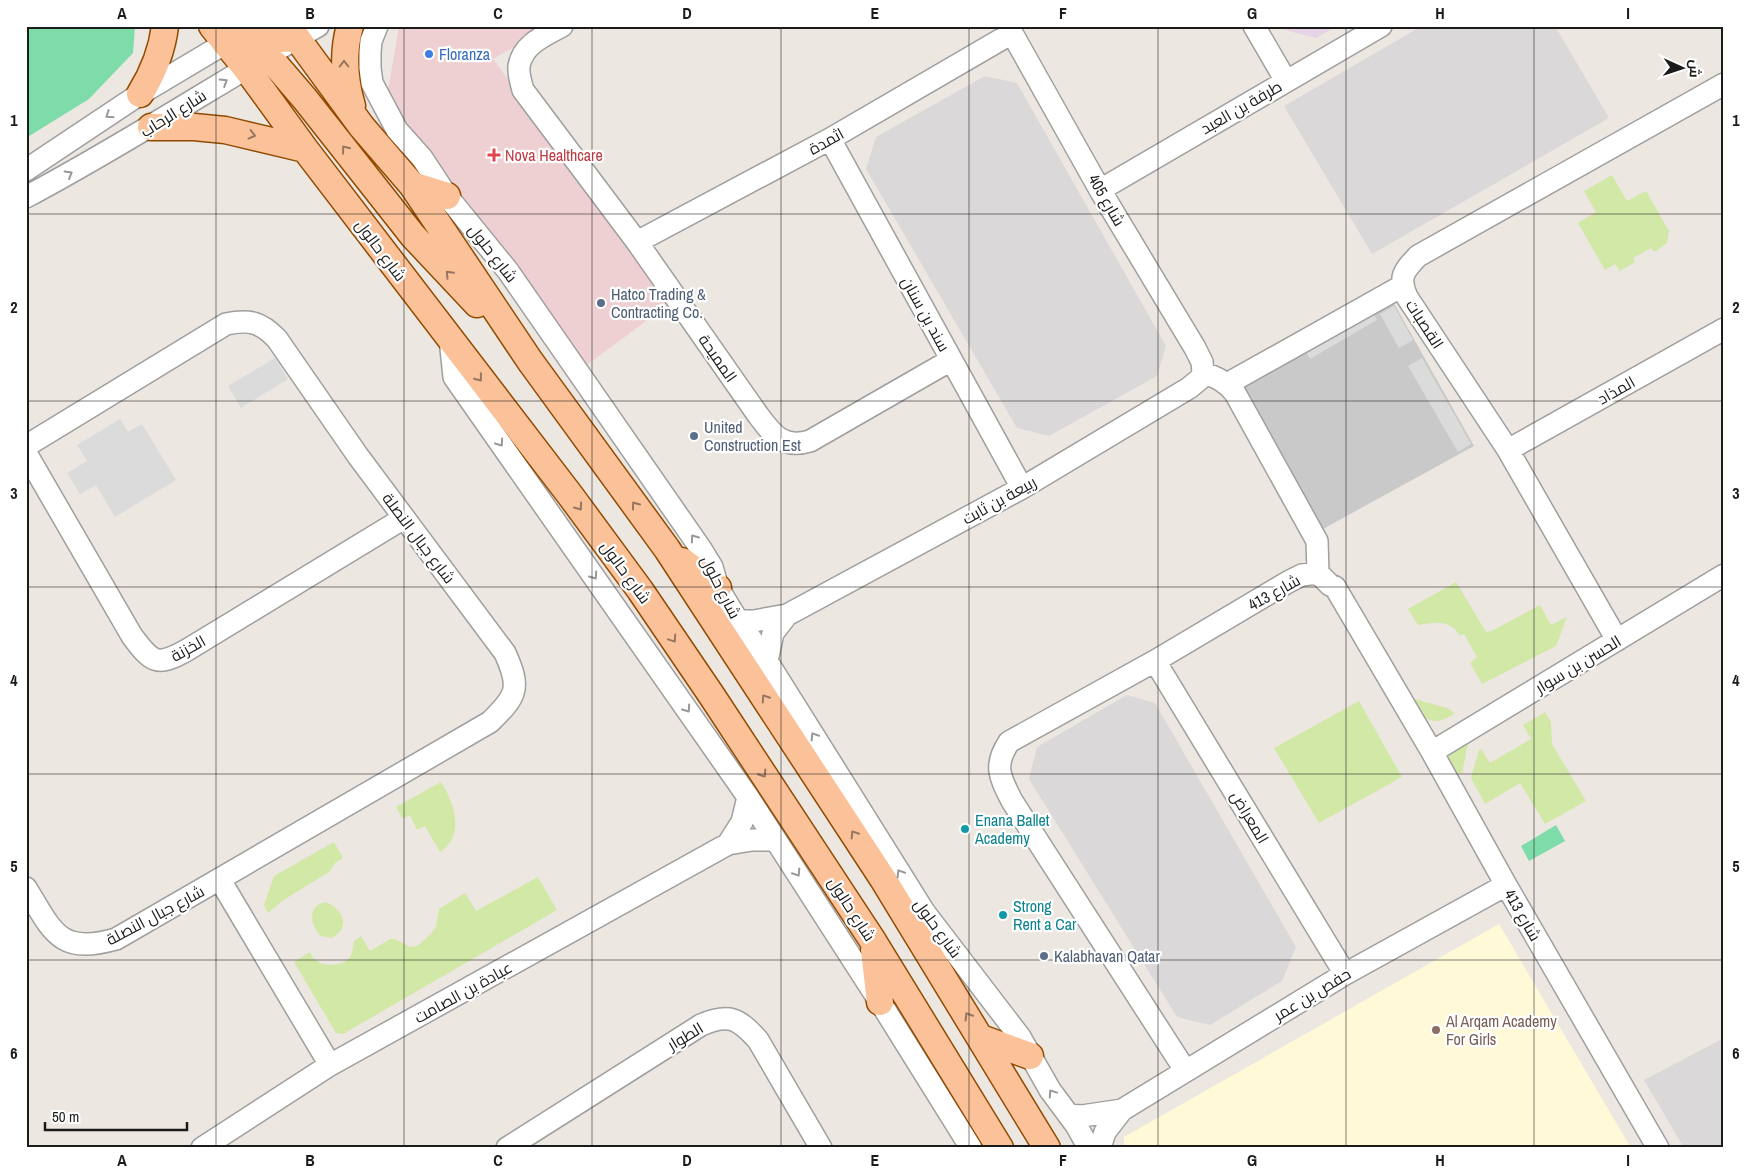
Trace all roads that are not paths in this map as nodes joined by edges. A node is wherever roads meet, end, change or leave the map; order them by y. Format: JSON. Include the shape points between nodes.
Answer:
{"nodes":[{"id":1,"x":165,"y":26,"type":"edge"},
{"id":2,"x":350,"y":26,"type":"edge"},
{"id":3,"x":377,"y":26,"type":"edge"},
{"id":4,"x":562,"y":26,"type":"edge"},
{"id":5,"x":1254,"y":26,"type":"edge"},
{"id":6,"x":1381,"y":26,"type":"edge"},
{"id":7,"x":237,"y":30,"type":"edge"},
{"id":8,"x":301,"y":30,"type":"edge"},
{"id":9,"x":1010,"y":30,"type":"edge"},
{"id":10,"x":255,"y":62,"type":"junction"},
{"id":11,"x":1286,"y":81,"type":"junction"},
{"id":12,"x":1724,"y":84,"type":"edge"},
{"id":13,"x":140,"y":94,"type":"junction"},
{"id":14,"x":151,"y":127,"type":"junction"},
{"id":15,"x":362,"y":127,"type":"junction"},
{"id":16,"x":830,"y":139,"type":"junction"},
{"id":17,"x":305,"y":149,"type":"junction"},
{"id":18,"x":26,"y":170,"type":"edge"},
{"id":19,"x":412,"y":185,"type":"junction"},
{"id":20,"x":1100,"y":190,"type":"junction"},
{"id":21,"x":447,"y":196,"type":"junction"},
{"id":22,"x":26,"y":197,"type":"edge"},
{"id":23,"x":637,"y":242,"type":"junction"},
{"id":24,"x":1402,"y":286,"type":"junction"},
{"id":25,"x":1724,"y":329,"type":"edge"},
{"id":26,"x":450,"y":339,"type":"junction"},
{"id":27,"x":951,"y":360,"type":"junction"},
{"id":28,"x":530,"y":361,"type":"junction"},
{"id":29,"x":1203,"y":373,"type":"junction"},
{"id":30,"x":1227,"y":384,"type":"junction"},
{"id":31,"x":26,"y":446,"type":"edge"},
{"id":32,"x":1508,"y":450,"type":"junction"},
{"id":33,"x":26,"y":453,"type":"edge"},
{"id":34,"x":1022,"y":488,"type":"junction"},
{"id":35,"x":404,"y":518,"type":"junction"},
{"id":36,"x":667,"y":549,"type":"junction"},
{"id":37,"x":1318,"y":573,"type":"junction"},
{"id":38,"x":1724,"y":575,"type":"edge"},
{"id":39,"x":718,"y":588,"type":"junction"},
{"id":40,"x":787,"y":615,"type":"junction"},
{"id":41,"x":738,"y":620,"type":"junction"},
{"id":42,"x":1617,"y":640,"type":"junction"},
{"id":43,"x":767,"y":661,"type":"junction"},
{"id":44,"x":1155,"y":661,"type":"junction"},
{"id":45,"x":1432,"y":752,"type":"junction"},
{"id":46,"x":748,"y":797,"type":"junction"},
{"id":47,"x":776,"y":840,"type":"junction"},
{"id":48,"x":728,"y":844,"type":"junction"},
{"id":49,"x":220,"y":880,"type":"junction"},
{"id":50,"x":1506,"y":885,"type":"junction"},
{"id":51,"x":26,"y":888,"type":"edge"},
{"id":52,"x":874,"y":942,"type":"junction"},
{"id":53,"x":1345,"y":974,"type":"junction"},
{"id":54,"x":880,"y":1002,"type":"junction"},
{"id":55,"x":982,"y":1038,"type":"junction"},
{"id":56,"x":1030,"y":1056,"type":"junction"},
{"id":57,"x":330,"y":1066,"type":"junction"},
{"id":58,"x":1185,"y":1070,"type":"junction"},
{"id":59,"x":1122,"y":1110,"type":"junction"},
{"id":60,"x":1069,"y":1115,"type":"junction"},
{"id":61,"x":202,"y":1148,"type":"edge"},
{"id":62,"x":507,"y":1148,"type":"edge"},
{"id":63,"x":821,"y":1148,"type":"edge"},
{"id":64,"x":970,"y":1148,"type":"edge"},
{"id":65,"x":1000,"y":1148,"type":"edge"},
{"id":66,"x":1047,"y":1148,"type":"edge"},
{"id":67,"x":1089,"y":1148,"type":"edge"},
{"id":68,"x":1100,"y":1148,"type":"edge"},
{"id":69,"x":1658,"y":1148,"type":"edge"}],
"edges":[{"from":1,"to":13,"type":"main road","via":[[158,60]]},
{"from":15,"to":2,"type":"main road","one_way":true,"via":[[352,107],[344,72]]},
{"from":3,"to":21,"type":"street","name":"شارع حلول","via":[[370,52],[372,84],[397,130],[422,158]]},
{"from":4,"to":23,"type":"street","name":"المميحة","via":[[531,43],[526,50],[519,66],[522,90]]},
{"from":5,"to":11,"type":"street"},
{"from":6,"to":11,"type":"street","name":"طرفة بن العبد"},
{"from":7,"to":8,"type":"main road","via":[[282,40]]},
{"from":7,"to":10,"type":"main road","name":"شارع حالول"},
{"from":7,"to":13,"type":"street","name":"شارع الرحاب"},
{"from":8,"to":10,"type":"street","name":"شارع الرحاب"},
{"from":8,"to":15,"type":"main road"},
{"from":9,"to":16,"type":"street","name":"اثمدة"},
{"from":9,"to":20,"type":"street","name":"شارع 405"},
{"from":14,"to":10,"type":"street","name":"شارع الرحاب","one_way":true},
{"from":10,"to":17,"type":"main road","name":"شارع حالول"},
{"from":28,"to":10,"type":"main road","one_way":true,"via":[[413,236],[281,70]]},
{"from":11,"to":20,"type":"street","name":"طرفة بن العبد"},
{"from":12,"to":24,"type":"street","name":"القصبات","via":[[1418,256],[1406,269]]},
{"from":13,"to":18,"type":"street","name":"شارع الرحاب","one_way":true},
{"from":14,"to":17,"type":"main road","one_way":true,"via":[[225,130]]},
{"from":22,"to":14,"type":"street","name":"شارع الرحاب","one_way":true},
{"from":15,"to":19,"type":"main road"},
{"from":16,"to":23,"type":"street","name":"اثمدة"},
{"from":16,"to":27,"type":"street","name":"سند بن سنان"},
{"from":17,"to":26,"type":"main road","name":"شارع حالول"},
{"from":19,"to":21,"type":"main road"},
{"from":19,"to":28,"type":"main road"},
{"from":20,"to":29,"type":"street","name":"شارع 405","via":[[1195,348]]},
{"from":39,"to":21,"type":"street","name":"شارع حلول","one_way":true,"via":[[712,567],[702,550],[508,272]]},
{"from":23,"to":27,"type":"street","name":"المميحة","via":[[758,415],[786,442],[798,445],[823,435]]},
{"from":24,"to":30,"type":"street"},
{"from":24,"to":32,"type":"street","name":"القصبات"},
{"from":25,"to":32,"type":"street","name":"المذاد"},
{"from":26,"to":46,"type":"street","one_way":true,"via":[[454,377]]},
{"from":26,"to":52,"type":"main road","name":"شارع حالول","one_way":true,"via":[[640,590]]},
{"from":27,"to":34,"type":"street","name":"سند بن سنان"},
{"from":36,"to":28,"type":"main road","one_way":true},
{"from":29,"to":30,"type":"street"},
{"from":29,"to":34,"type":"street","name":"ربيعة بن ثابت","via":[[1189,388]]},
{"from":30,"to":37,"type":"street","via":[[1318,541]]},
{"from":31,"to":35,"type":"street","name":"شارع جبال النصلة","via":[[226,324],[239,321],[253,323],[267,328],[277,339]]},
{"from":32,"to":42,"type":"street","name":"القصبات"},
{"from":33,"to":35,"type":"street","name":"الخزنة","via":[[132,636],[146,654],[157,661],[170,659],[187,650]]},
{"from":34,"to":40,"type":"street","name":"ربيعة بن ثابت"},
{"from":35,"to":49,"type":"street","name":"شارع جبال النصلة","via":[[505,653],[514,671],[515,690],[505,707],[490,722]]},
{"from":36,"to":39,"type":"main road"},
{"from":55,"to":36,"type":"main road","one_way":true,"via":[[883,878]]},
{"from":37,"to":44,"type":"street","name":"شارع 413","via":[[1302,575],[1288,582]]},
{"from":37,"to":45,"type":"street","name":"شارع 413","via":[[1335,587]]},
{"from":38,"to":42,"type":"street","name":"الحسن بن سوار"},
{"from":39,"to":41,"type":"street","name":"شارع حلول"},
{"from":40,"to":41,"type":"street","name":"ربيعة بن ثابت","via":[[754,621]]},
{"from":40,"to":43,"type":"street","name":"ربيعة بن ثابت","via":[[774,633]]},
{"from":41,"to":43,"type":"street","name":"شارع حلول"},
{"from":42,"to":45,"type":"street","name":"الحسن بن سوار"},
{"from":56,"to":43,"type":"street","name":"شارع حلول","one_way":true,"via":[[1005,1015],[925,913]]},
{"from":44,"to":53,"type":"street","name":"المعراض"},
{"from":44,"to":58,"type":"street","name":"شارع 413","via":[[1009,742],[1001,753],[999,772],[1012,801]]},
{"from":45,"to":50,"type":"street","name":"شارع 413"},
{"from":46,"to":47,"type":"street"},
{"from":46,"to":48,"type":"street","name":"عبادة بن الصامت","via":[[742,822]]},
{"from":47,"to":48,"type":"street","name":"عبادة بن الصامت"},
{"from":47,"to":54,"type":"street","one_way":true},
{"from":48,"to":57,"type":"street","name":"عبادة بن الصامت"},
{"from":49,"to":51,"type":"street","name":"شارع جبال النصلة","via":[[116,939],[95,945],[78,945],[62,939],[49,926]]},
{"from":49,"to":57,"type":"street","name":"شارع جبال النصلة"},
{"from":50,"to":53,"type":"street","name":"حفص بن عمر"},
{"from":50,"to":69,"type":"street","name":"شارع 413"},
{"from":52,"to":54,"type":"main road"},
{"from":52,"to":65,"type":"main road","name":"شارع حالول"},
{"from":53,"to":58,"type":"street","name":"حفص بن عمر"},
{"from":54,"to":64,"type":"street"},
{"from":55,"to":56,"type":"main road"},
{"from":55,"to":66,"type":"main road"},
{"from":60,"to":56,"type":"street","name":"شارع حلول","one_way":true},
{"from":57,"to":61,"type":"street","name":"عبادة بن الصامت"},
{"from":58,"to":59,"type":"street","name":"حفص بن عمر"},
{"from":59,"to":60,"type":"street","name":"حفص بن عمر"},
{"from":59,"to":68,"type":"street","name":"حفص بن عمر","via":[[1105,1132]]},
{"from":60,"to":67,"type":"street","name":"شارع حلول"},
{"from":62,"to":63,"type":"street","name":"الطوار","via":[[716,1019],[733,1020],[745,1026],[758,1040]]}]}
